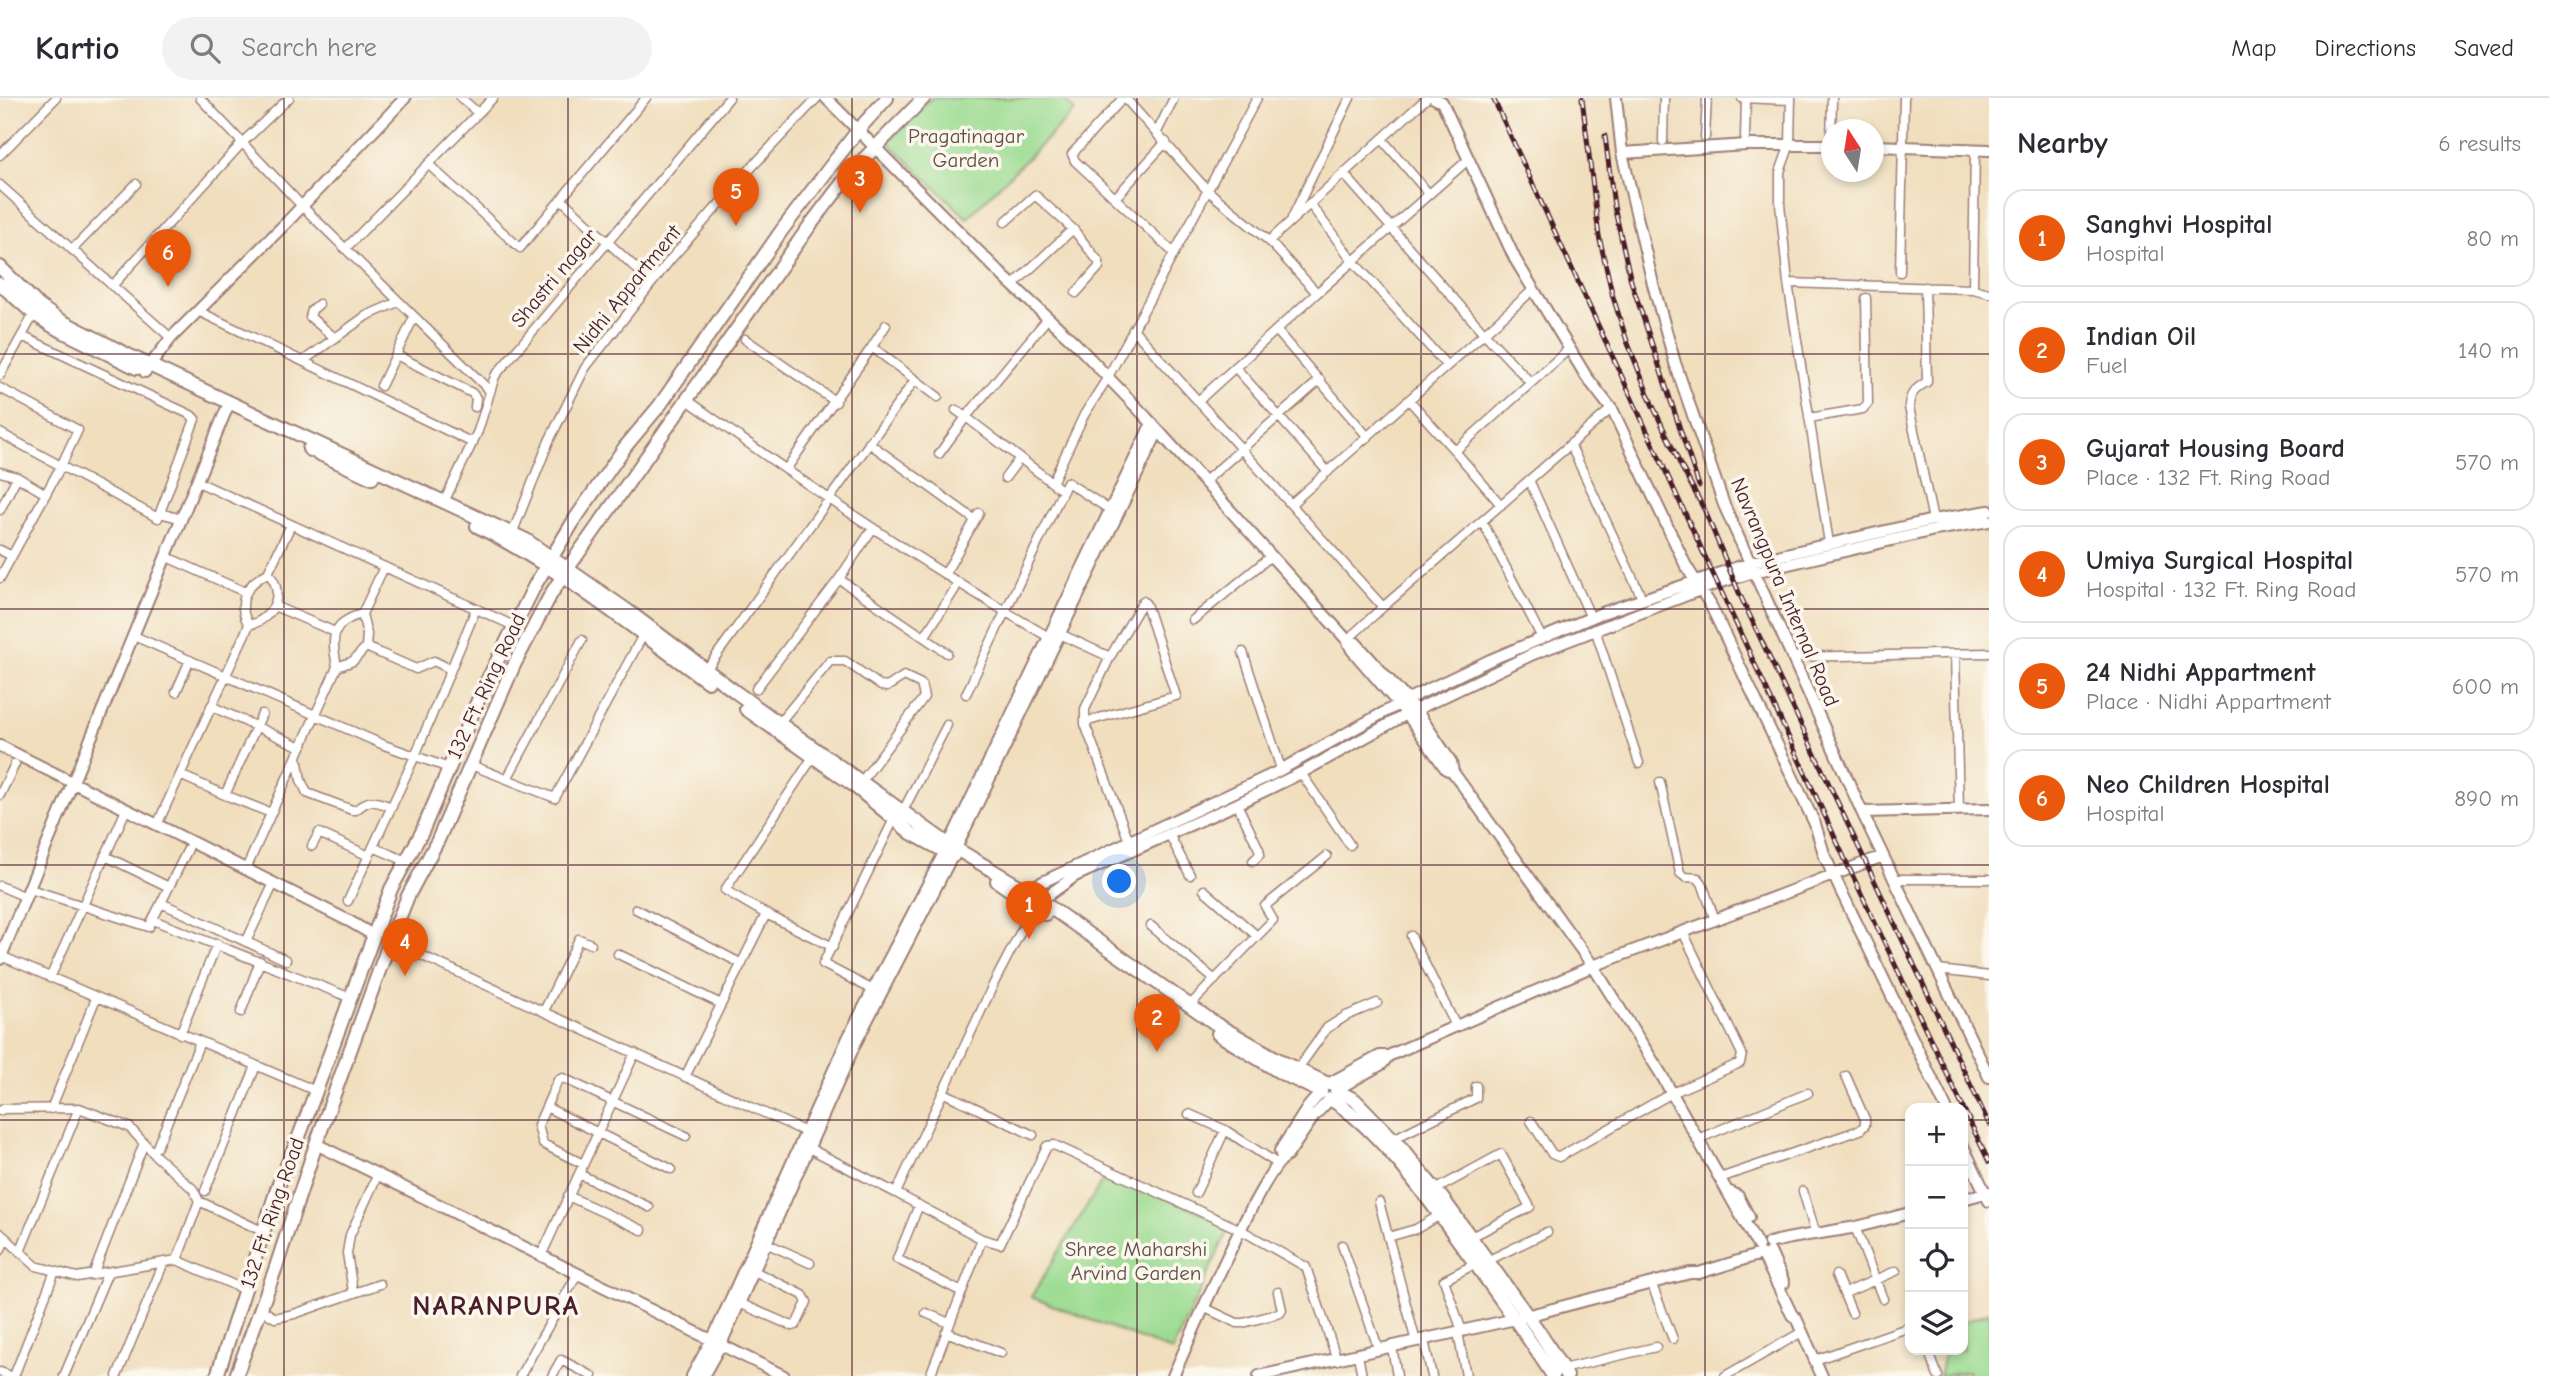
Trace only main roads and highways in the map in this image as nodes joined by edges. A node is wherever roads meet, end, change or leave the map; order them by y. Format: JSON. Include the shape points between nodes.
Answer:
{"nodes":[{"id":1,"x":887,"y":98,"type":"edge"},
{"id":2,"x":924,"y":98,"type":"edge"},
{"id":3,"x":0,"y":267,"type":"edge"},
{"id":4,"x":0,"y":284,"type":"edge"},
{"id":5,"x":147,"y":368,"type":"junction"},
{"id":6,"x":228,"y":406,"type":"junction"},
{"id":7,"x":548,"y":561,"type":"junction"},
{"id":8,"x":565,"y":573,"type":"junction"},
{"id":9,"x":898,"y":816,"type":"junction"},
{"id":10,"x":1037,"y":903,"type":"junction"},
{"id":11,"x":1329,"y":1091,"type":"junction"},
{"id":12,"x":1481,"y":1262,"type":"junction"},
{"id":13,"x":1560,"y":1374,"type":"edge"},
{"id":14,"x":216,"y":1376,"type":"edge"},
{"id":15,"x":236,"y":1376,"type":"edge"}],
"edges":[{"from":1,"to":7,"type":"main road","name":"132 Ft. Ring Road","via":[[782,230]]},
{"from":2,"to":8,"type":"main road","name":"132 Ft. Ring Road","via":[[851,172],[811,224]]},
{"from":3,"to":5,"type":"main road","via":[[39,306]]},
{"from":4,"to":5,"type":"main road","via":[[54,327]]},
{"from":5,"to":6,"type":"main road"},
{"from":6,"to":7,"type":"main road"},
{"from":6,"to":7,"type":"main road","via":[[512,534]]},
{"from":7,"to":8,"type":"main road"},
{"from":7,"to":14,"type":"main road","name":"132 Ft. Ring Road","via":[[391,889],[262,1231]]},
{"from":8,"to":9,"type":"main road","via":[[643,635]]},
{"from":8,"to":9,"type":"main road","via":[[862,781]]},
{"from":8,"to":15,"type":"main road","name":"132 Ft. Ring Road","via":[[514,665],[408,897]]},
{"from":9,"to":10,"type":"main road"},
{"from":10,"to":11,"type":"main road","via":[[1216,1024]]},
{"from":10,"to":11,"type":"main road","via":[[1212,1030],[1282,1073]]},
{"from":11,"to":12,"type":"main road","via":[[1390,1153]]},
{"from":11,"to":12,"type":"main road","via":[[1355,1100],[1393,1139],[1471,1237]]},
{"from":12,"to":13,"type":"main road"}]}
